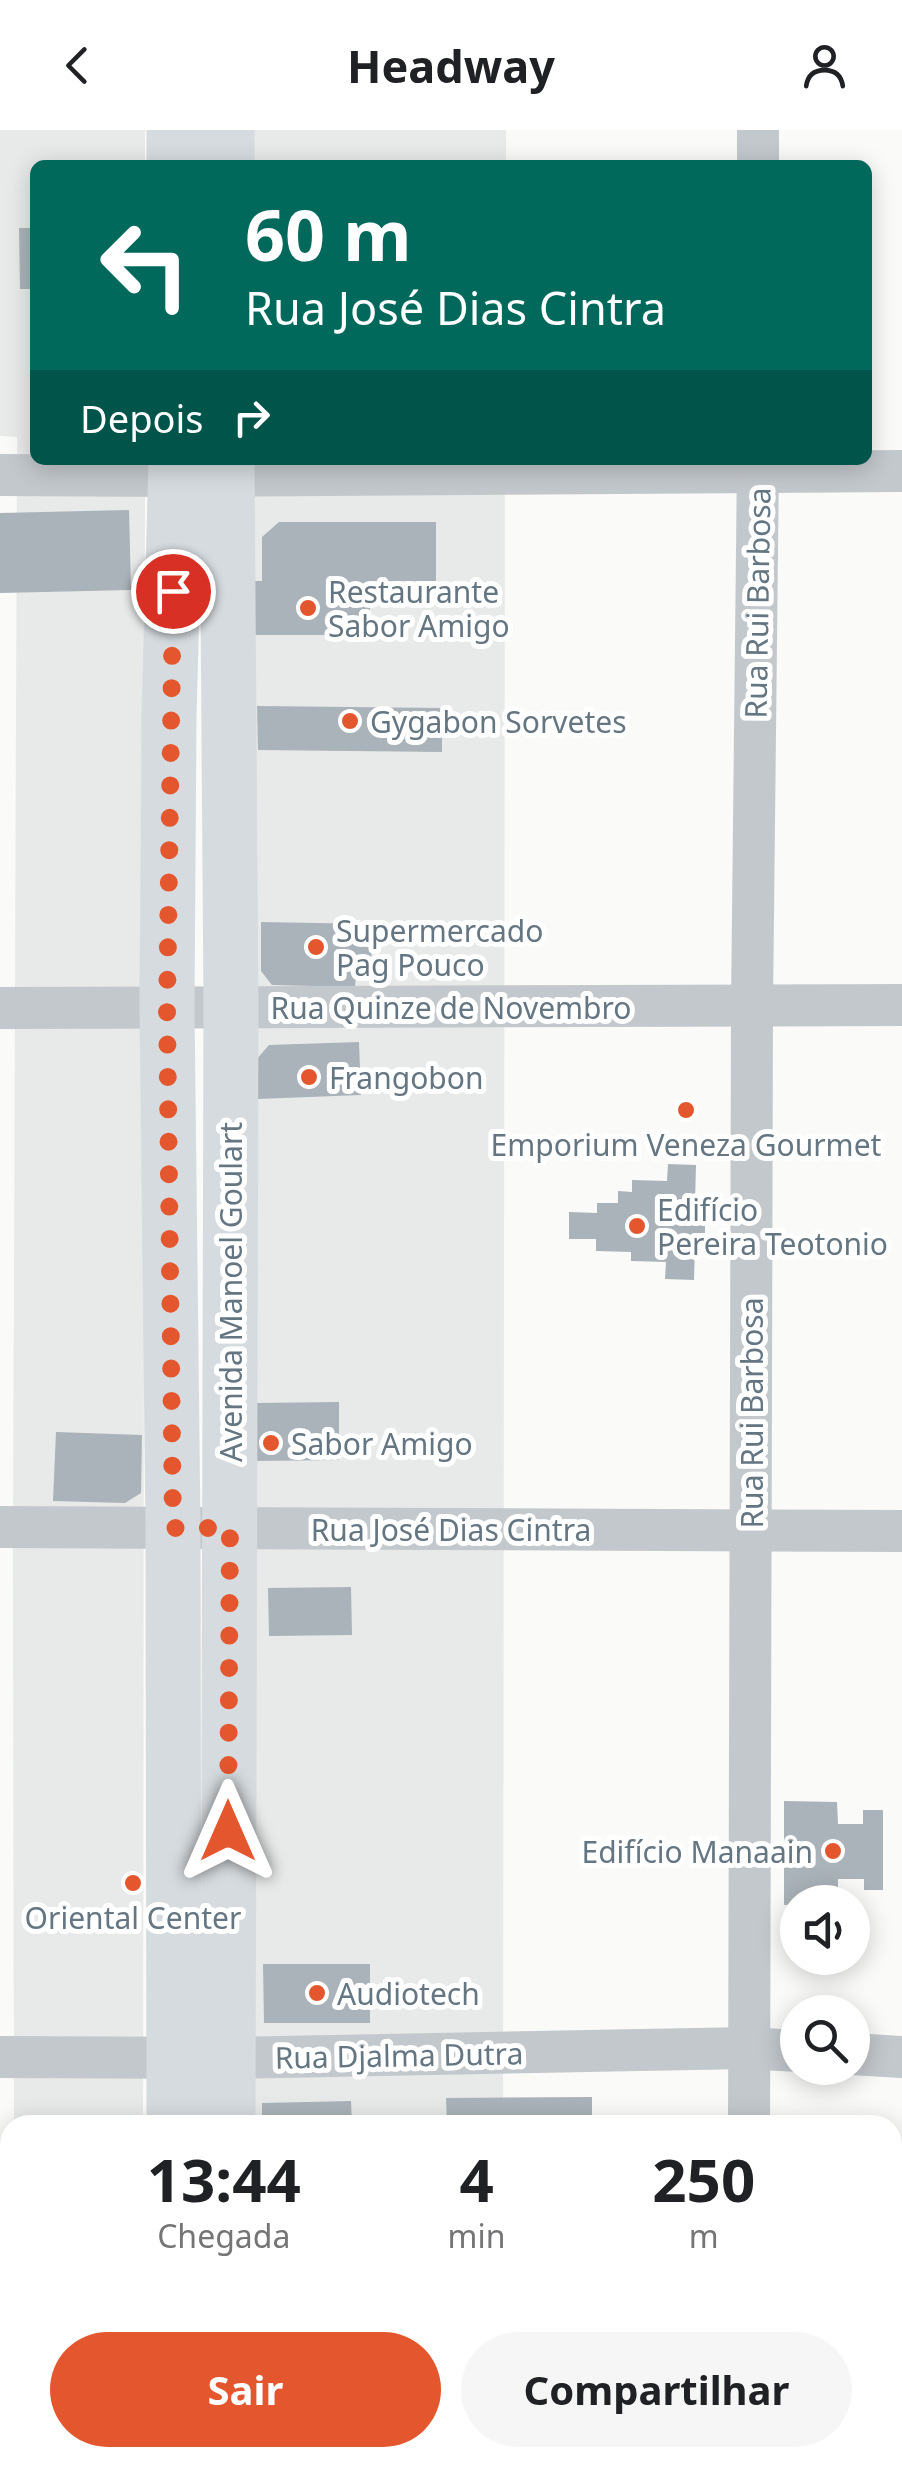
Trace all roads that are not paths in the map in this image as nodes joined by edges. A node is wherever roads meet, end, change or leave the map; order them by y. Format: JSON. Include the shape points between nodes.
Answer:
{"nodes":[{"id":1,"x":174,"y":130,"type":"edge"},
{"id":2,"x":227,"y":130,"type":"edge"},
{"id":3,"x":758,"y":130,"type":"edge"},
{"id":4,"x":174,"y":160,"type":"edge"},
{"id":5,"x":227,"y":160,"type":"edge"},
{"id":6,"x":758,"y":160,"type":"edge"},
{"id":7,"x":758,"y":467,"type":"edge"},
{"id":8,"x":202,"y":468,"type":"edge"},
{"id":9,"x":902,"y":472,"type":"edge"},
{"id":10,"x":0,"y":474,"type":"edge"},
{"id":11,"x":752,"y":1005,"type":"junction"},
{"id":12,"x":902,"y":1005,"type":"edge"},
{"id":13,"x":0,"y":1008,"type":"edge"},
{"id":14,"x":167,"y":1008,"type":"junction"},
{"id":15,"x":231,"y":1008,"type":"junction"},
{"id":16,"x":0,"y":1527,"type":"edge"},
{"id":17,"x":173,"y":1528,"type":"junction"},
{"id":18,"x":230,"y":1528,"type":"junction"},
{"id":19,"x":751,"y":1530,"type":"junction"},
{"id":20,"x":902,"y":1531,"type":"edge"},
{"id":21,"x":747,"y":2048,"type":"junction"},
{"id":22,"x":780,"y":2050,"type":"edge"},
{"id":23,"x":870,"y":2055,"type":"edge"},
{"id":24,"x":0,"y":2057,"type":"edge"},
{"id":25,"x":902,"y":2057,"type":"edge"},
{"id":26,"x":201,"y":2058,"type":"junction"},
{"id":27,"x":178,"y":2115,"type":"edge"},
{"id":28,"x":224,"y":2115,"type":"edge"},
{"id":29,"x":748,"y":2115,"type":"edge"}],
"edges":[{"from":1,"to":4,"type":"main road"},
{"from":2,"to":5,"type":"main road"},
{"from":3,"to":6,"type":"street"},
{"from":7,"to":8,"type":"street"},
{"from":7,"to":9,"type":"street"},
{"from":7,"to":11,"type":"street","name":"Rua Rui Barbosa"},
{"from":8,"to":10,"type":"street"},
{"from":8,"to":14,"type":"main road","name":"Avenida Manoel Goulart","via":[[169,716]]},
{"from":8,"to":15,"type":"main road","name":"Avenida Manoel Goulart"},
{"from":11,"to":12,"type":"street","name":"Rua Quinze de Novembro"},
{"from":11,"to":15,"type":"street","name":"Rua Quinze de Novembro"},
{"from":11,"to":19,"type":"street","name":"Rua Rui Barbosa"},
{"from":13,"to":14,"type":"street","name":"Rua Quinze de Novembro"},
{"from":14,"to":15,"type":"street","name":"Rua Quinze de Novembro"},
{"from":14,"to":17,"type":"main road","name":"Avenida Manoel Goulart"},
{"from":15,"to":18,"type":"main road","name":"Avenida Manoel Goulart"},
{"from":16,"to":17,"type":"street","name":"Rua José Dias Cintra"},
{"from":17,"to":18,"type":"street","name":"Rua José Dias Cintra"},
{"from":17,"to":26,"type":"main road","name":"Avenida Manoel Goulart"},
{"from":18,"to":19,"type":"street","name":"Rua José Dias Cintra"},
{"from":18,"to":26,"type":"main road","name":"Avenida Manoel Goulart"},
{"from":19,"to":20,"type":"street","name":"Rua José Dias Cintra"},
{"from":19,"to":21,"type":"street","name":"Rua Rui Barbosa"},
{"from":21,"to":22,"type":"street","name":"Rua Djalma Dutra"},
{"from":21,"to":26,"type":"street","name":"Rua Djalma Dutra"},
{"from":21,"to":29,"type":"street","name":"Rua Rui Barbosa"},
{"from":23,"to":25,"type":"street"},
{"from":24,"to":26,"type":"street","name":"Rua Djalma Dutra"},
{"from":26,"to":27,"type":"main road","name":"Avenida Manoel Goulart"},
{"from":26,"to":28,"type":"main road","name":"Avenida Manoel Goulart"}]}
